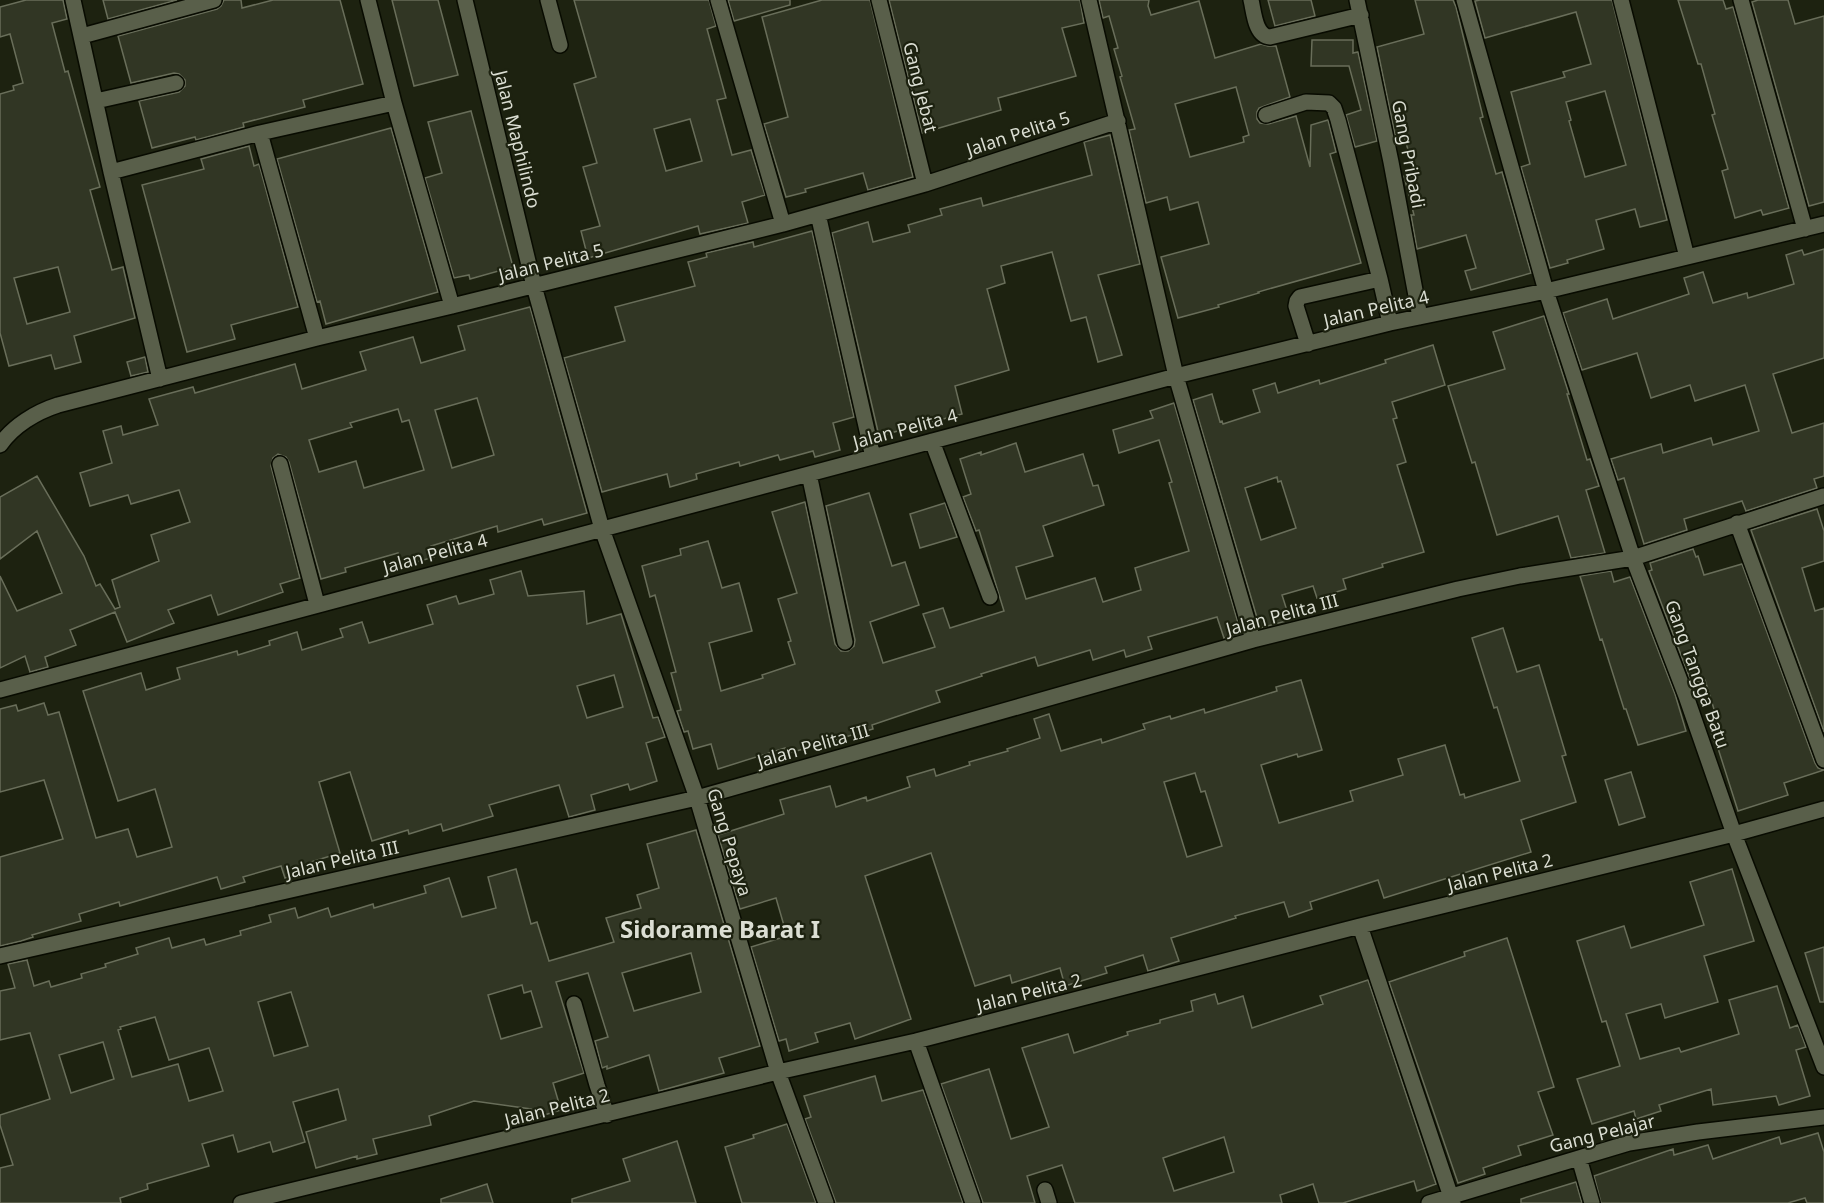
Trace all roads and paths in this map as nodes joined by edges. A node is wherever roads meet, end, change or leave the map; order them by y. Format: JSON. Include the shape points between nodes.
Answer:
{"nodes":[{"id":1,"x":73,"y":0,"type":"edge"},
{"id":2,"x":214,"y":0,"type":"edge"},
{"id":3,"x":368,"y":0,"type":"edge"},
{"id":4,"x":465,"y":0,"type":"edge"},
{"id":5,"x":548,"y":0,"type":"edge"},
{"id":6,"x":718,"y":0,"type":"edge"},
{"id":7,"x":879,"y":0,"type":"edge"},
{"id":8,"x":1089,"y":0,"type":"edge"},
{"id":9,"x":1251,"y":0,"type":"edge"},
{"id":10,"x":1464,"y":0,"type":"edge"},
{"id":11,"x":1621,"y":0,"type":"edge"},
{"id":12,"x":1741,"y":0,"type":"edge"},
{"id":13,"x":1359,"y":7,"type":"edge"},
{"id":14,"x":82,"y":36,"type":"junction"},
{"id":15,"x":560,"y":45,"type":"dead end"},
{"id":16,"x":176,"y":83,"type":"dead end"},
{"id":17,"x":96,"y":101,"type":"junction"},
{"id":18,"x":394,"y":103,"type":"junction"},
{"id":19,"x":1266,"y":115,"type":"dead end"},
{"id":20,"x":1118,"y":121,"type":"junction"},
{"id":21,"x":260,"y":132,"type":"junction"},
{"id":22,"x":111,"y":172,"type":"junction"},
{"id":23,"x":925,"y":184,"type":"junction"},
{"id":24,"x":818,"y":214,"type":"junction"},
{"id":25,"x":783,"y":224,"type":"junction"},
{"id":26,"x":1824,"y":224,"type":"edge"},
{"id":27,"x":1805,"y":229,"type":"junction"},
{"id":28,"x":1687,"y":257,"type":"junction"},
{"id":29,"x":1380,"y":279,"type":"junction"},
{"id":30,"x":534,"y":286,"type":"junction"},
{"id":31,"x":1546,"y":291,"type":"junction"},
{"id":32,"x":452,"y":306,"type":"junction"},
{"id":33,"x":1420,"y":317,"type":"junction"},
{"id":34,"x":1390,"y":323,"type":"junction"},
{"id":35,"x":317,"y":338,"type":"junction"},
{"id":36,"x":1308,"y":344,"type":"junction"},
{"id":37,"x":1176,"y":376,"type":"junction"},
{"id":38,"x":160,"y":379,"type":"junction"},
{"id":39,"x":1,"y":436,"type":"edge"},
{"id":40,"x":932,"y":441,"type":"junction"},
{"id":41,"x":873,"y":457,"type":"junction"},
{"id":42,"x":280,"y":464,"type":"dead end"},
{"id":43,"x":808,"y":474,"type":"junction"},
{"id":44,"x":1824,"y":496,"type":"edge"},
{"id":45,"x":1737,"y":523,"type":"junction"},
{"id":46,"x":602,"y":529,"type":"junction"},
{"id":47,"x":1633,"y":558,"type":"junction"},
{"id":48,"x":990,"y":597,"type":"dead end"},
{"id":49,"x":317,"y":604,"type":"junction"},
{"id":50,"x":1252,"y":640,"type":"junction"},
{"id":51,"x":845,"y":642,"type":"dead end"},
{"id":52,"x":0,"y":690,"type":"edge"},
{"id":53,"x":1824,"y":760,"type":"edge"},
{"id":54,"x":697,"y":798,"type":"junction"},
{"id":55,"x":1824,"y":809,"type":"edge"},
{"id":56,"x":1734,"y":834,"type":"junction"},
{"id":57,"x":1360,"y":927,"type":"junction"},
{"id":58,"x":0,"y":956,"type":"edge"},
{"id":59,"x":574,"y":1004,"type":"dead end"},
{"id":60,"x":916,"y":1041,"type":"junction"},
{"id":61,"x":1824,"y":1067,"type":"edge"},
{"id":62,"x":778,"y":1072,"type":"junction"},
{"id":63,"x":607,"y":1115,"type":"junction"},
{"id":64,"x":1824,"y":1117,"type":"edge"},
{"id":65,"x":1579,"y":1158,"type":"junction"},
{"id":66,"x":1452,"y":1200,"type":"edge"},
{"id":67,"x":241,"y":1203,"type":"edge"},
{"id":68,"x":826,"y":1203,"type":"edge"},
{"id":69,"x":973,"y":1203,"type":"edge"},
{"id":70,"x":1429,"y":1203,"type":"edge"},
{"id":71,"x":1592,"y":1203,"type":"edge"}],
"edges":[{"from":1,"to":14,"type":"street"},
{"from":2,"to":14,"type":"street"},
{"from":3,"to":18,"type":"street"},
{"from":4,"to":30,"type":"street","name":"Jalan Maphilindo"},
{"from":5,"to":15,"type":"street"},
{"from":6,"to":25,"type":"street"},
{"from":7,"to":23,"type":"street","name":"Gang Jebat"},
{"from":8,"to":20,"type":"street"},
{"from":9,"to":13,"type":"street","via":[[1259,33],[1264,37]]},
{"from":10,"to":31,"type":"street","name":"Gang Tangga Batu"},
{"from":11,"to":28,"type":"street"},
{"from":12,"to":27,"type":"street"},
{"from":13,"to":33,"type":"street","name":"Gang Pribadi"},
{"from":14,"to":17,"type":"street"},
{"from":16,"to":17,"type":"street"},
{"from":17,"to":22,"type":"street"},
{"from":18,"to":21,"type":"street"},
{"from":18,"to":32,"type":"street"},
{"from":19,"to":29,"type":"street","via":[[1306,102],[1329,103],[1334,108]]},
{"from":20,"to":23,"type":"street","name":"Jalan Pelita 5"},
{"from":20,"to":37,"type":"street"},
{"from":21,"to":22,"type":"street"},
{"from":21,"to":35,"type":"street"},
{"from":22,"to":38,"type":"street"},
{"from":23,"to":24,"type":"street","name":"Jalan Pelita 5"},
{"from":24,"to":25,"type":"street","name":"Jalan Pelita 5"},
{"from":24,"to":41,"type":"street"},
{"from":25,"to":30,"type":"street","name":"Jalan Pelita 5"},
{"from":26,"to":27,"type":"street","name":"Jalan Pelita 4"},
{"from":27,"to":28,"type":"street","name":"Jalan Pelita 4"},
{"from":28,"to":31,"type":"street","name":"Jalan Pelita 4"},
{"from":29,"to":34,"type":"street"},
{"from":29,"to":36,"type":"street","via":[[1300,297],[1296,306]]},
{"from":30,"to":32,"type":"street","name":"Jalan Pelita 5"},
{"from":30,"to":46,"type":"street","name":"Jalan Maphilindo"},
{"from":31,"to":33,"type":"street","name":"Jalan Pelita 4"},
{"from":31,"to":47,"type":"street","name":"Gang Tangga Batu"},
{"from":32,"to":35,"type":"street","name":"Jalan Pelita 5"},
{"from":33,"to":34,"type":"street","name":"Jalan Pelita 4"},
{"from":34,"to":36,"type":"street","name":"Jalan Pelita 4"},
{"from":35,"to":38,"type":"street","name":"Jalan Pelita 5"},
{"from":36,"to":37,"type":"street","name":"Jalan Pelita 4"},
{"from":37,"to":40,"type":"street","name":"Jalan Pelita 4"},
{"from":37,"to":50,"type":"street"},
{"from":38,"to":39,"type":"street","name":"Jalan Pelita 5","via":[[45,410]]},
{"from":40,"to":41,"type":"street","name":"Jalan Pelita 4"},
{"from":40,"to":48,"type":"street"},
{"from":41,"to":43,"type":"street","name":"Jalan Pelita 4"},
{"from":42,"to":49,"type":"street"},
{"from":43,"to":46,"type":"street","name":"Jalan Pelita 4"},
{"from":43,"to":51,"type":"street"},
{"from":44,"to":45,"type":"street","name":"Jalan Pelita III"},
{"from":45,"to":47,"type":"street","name":"Jalan Pelita III"},
{"from":45,"to":53,"type":"street"},
{"from":46,"to":49,"type":"street","name":"Jalan Pelita 4"},
{"from":46,"to":54,"type":"street","name":"Gang Pepaya"},
{"from":47,"to":50,"type":"street","name":"Jalan Pelita III","via":[[1458,589]]},
{"from":47,"to":56,"type":"street","name":"Gang Tangga Batu"},
{"from":49,"to":52,"type":"street","name":"Jalan Pelita 4"},
{"from":50,"to":54,"type":"street","name":"Jalan Pelita III"},
{"from":54,"to":58,"type":"street","name":"Jalan Pelita III"},
{"from":54,"to":62,"type":"street","name":"Gang Pepaya"},
{"from":55,"to":56,"type":"street","name":"Jalan Pelita 2"},
{"from":56,"to":57,"type":"street","name":"Jalan Pelita 2"},
{"from":56,"to":61,"type":"street","name":"Gang Tangga Batu"},
{"from":57,"to":60,"type":"street","name":"Jalan Pelita 2"},
{"from":57,"to":66,"type":"street"},
{"from":59,"to":63,"type":"street"},
{"from":60,"to":62,"type":"street","name":"Jalan Pelita 2"},
{"from":60,"to":69,"type":"street"},
{"from":62,"to":63,"type":"street","name":"Jalan Pelita 2"},
{"from":62,"to":68,"type":"street","name":"Gang Pepaya"},
{"from":63,"to":67,"type":"street","name":"Jalan Pelita 2"},
{"from":64,"to":65,"type":"street","name":"Gang Pelajar","via":[[1698,1131],[1629,1143]]},
{"from":65,"to":66,"type":"street","name":"Gang Pelajar"},
{"from":65,"to":71,"type":"street"},
{"from":66,"to":70,"type":"street","name":"Gang Pelajar"}]}
